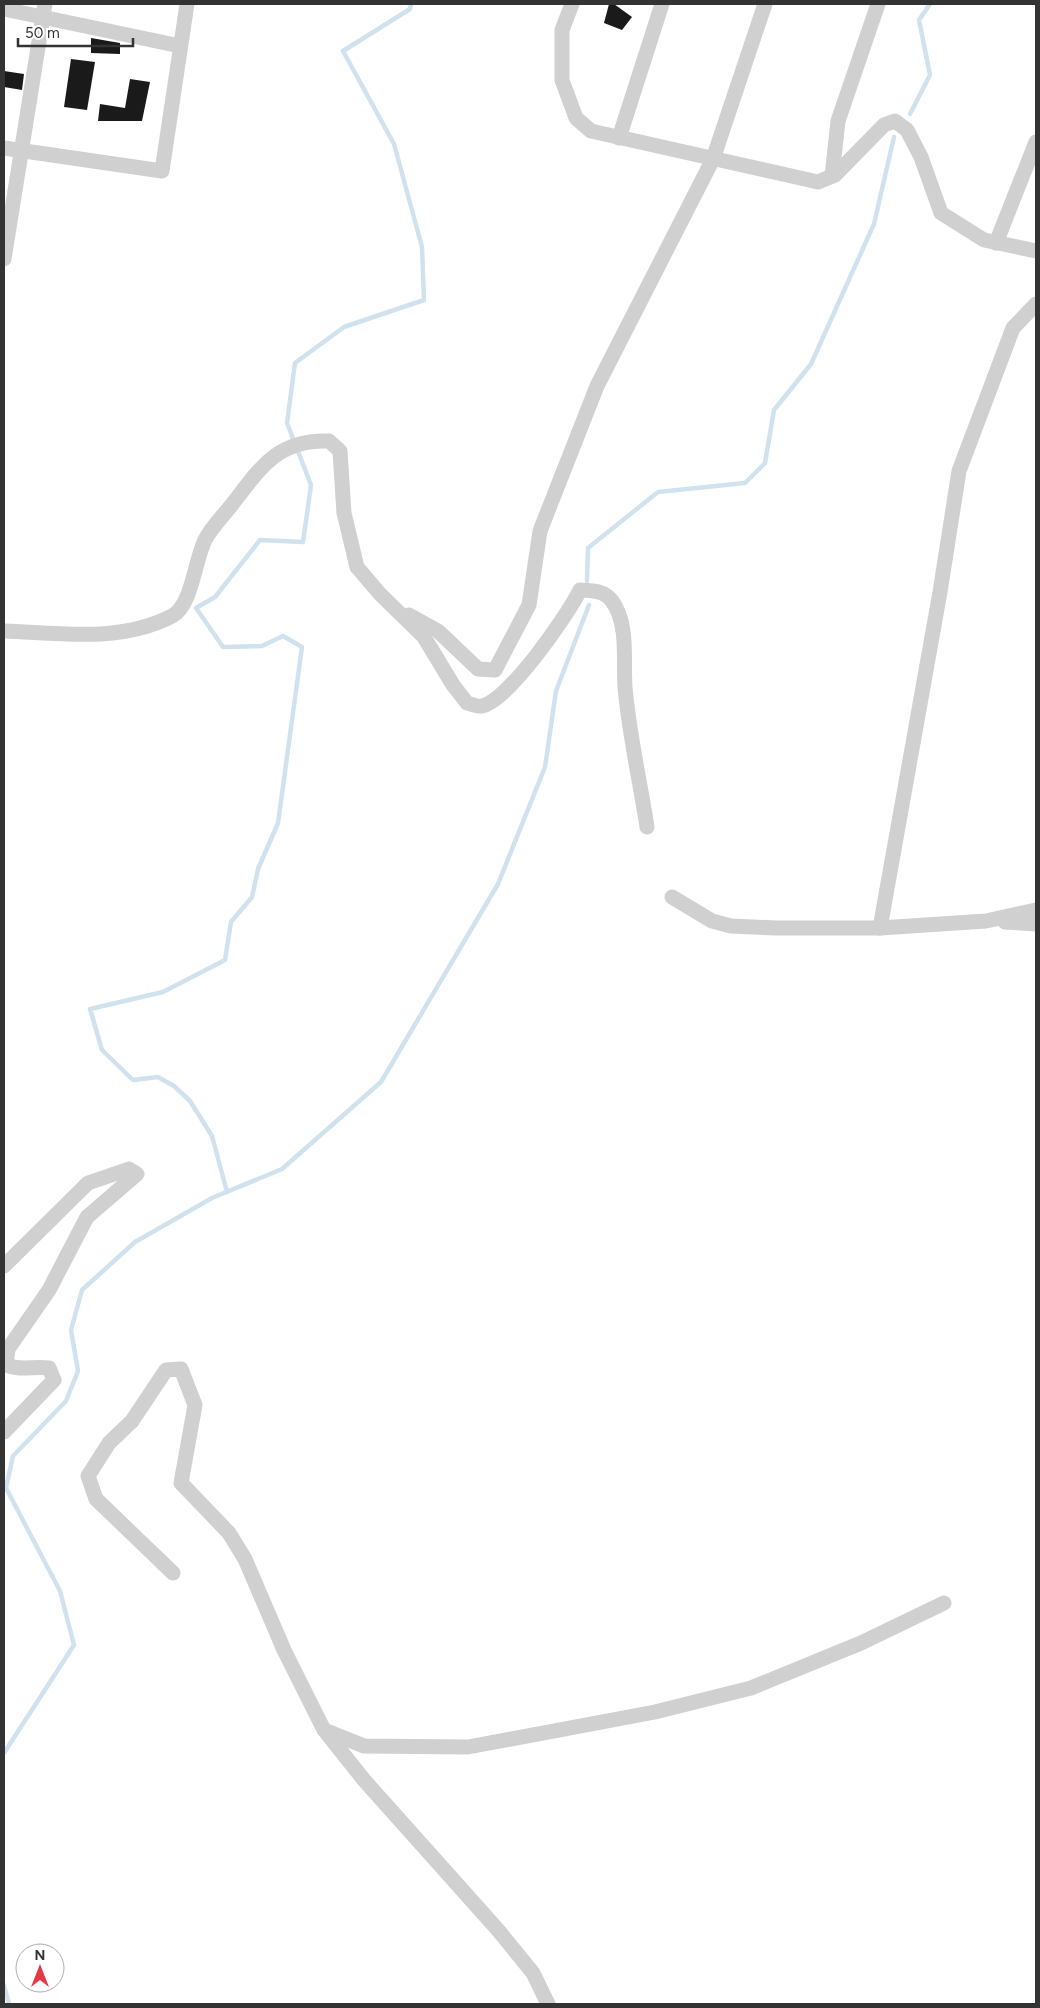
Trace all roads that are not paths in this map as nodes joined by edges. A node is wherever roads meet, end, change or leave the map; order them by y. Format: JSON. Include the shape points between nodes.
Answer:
{"nodes":[{"id":1,"x":187,"y":4,"type":"edge"},
{"id":2,"x":572,"y":4,"type":"edge"},
{"id":3,"x":662,"y":4,"type":"edge"},
{"id":4,"x":765,"y":4,"type":"edge"},
{"id":5,"x":878,"y":4,"type":"edge"},
{"id":6,"x":4,"y":9,"type":"edge"},
{"id":7,"x":44,"y":10,"type":"edge"},
{"id":8,"x":180,"y":46,"type":"junction"},
{"id":9,"x":619,"y":138,"type":"junction"},
{"id":10,"x":1036,"y":142,"type":"edge"},
{"id":11,"x":4,"y":148,"type":"edge"},
{"id":12,"x":22,"y":152,"type":"junction"},
{"id":13,"x":713,"y":159,"type":"junction"},
{"id":14,"x":832,"y":176,"type":"junction"},
{"id":15,"x":996,"y":243,"type":"junction"},
{"id":16,"x":1036,"y":251,"type":"edge"},
{"id":17,"x":4,"y":259,"type":"edge"},
{"id":18,"x":1036,"y":304,"type":"edge"},
{"id":19,"x":392,"y":606,"type":"junction"},
{"id":20,"x":4,"y":631,"type":"edge"},
{"id":21,"x":647,"y":828,"type":"dead end"},
{"id":22,"x":672,"y":897,"type":"dead end"},
{"id":23,"x":1036,"y":910,"type":"edge"},
{"id":24,"x":986,"y":921,"type":"junction"},
{"id":25,"x":1036,"y":924,"type":"edge"},
{"id":26,"x":880,"y":928,"type":"junction"},
{"id":27,"x":4,"y":1266,"type":"edge"},
{"id":28,"x":4,"y":1432,"type":"edge"},
{"id":29,"x":173,"y":1573,"type":"dead end"},
{"id":30,"x":944,"y":1603,"type":"dead end"},
{"id":31,"x":324,"y":1730,"type":"junction"},
{"id":32,"x":548,"y":2004,"type":"edge"}],
"edges":[{"from":1,"to":8,"type":"street"},
{"from":2,"to":9,"type":"street","via":[[562,30],[562,80],[576,118],[591,131]]},
{"from":3,"to":9,"type":"street"},
{"from":4,"to":13,"type":"street"},
{"from":5,"to":14,"type":"street","via":[[838,121]]},
{"from":6,"to":7,"type":"street"},
{"from":7,"to":8,"type":"street"},
{"from":7,"to":12,"type":"street"},
{"from":8,"to":12,"type":"street","via":[[162,172]]},
{"from":9,"to":13,"type":"street"},
{"from":10,"to":15,"type":"street"},
{"from":11,"to":12,"type":"street"},
{"from":12,"to":17,"type":"street"},
{"from":13,"to":14,"type":"street","via":[[818,182]]},
{"from":13,"to":19,"type":"street","via":[[596,386],[540,531],[529,605],[495,670],[478,669],[438,631]]},
{"from":14,"to":15,"type":"street","via":[[884,126],[901,126],[921,157],[941,213],[984,240]]},
{"from":15,"to":16,"type":"street"},
{"from":18,"to":26,"type":"street","via":[[1013,328],[959,471]]},
{"from":19,"to":20,"type":"street","via":[[357,567],[344,513],[340,451],[329,441],[310,440],[265,462],[205,540],[188,595],[174,615],[137,629],[84,636]]},
{"from":19,"to":21,"type":"street","via":[[424,637],[452,686],[466,703],[481,706],[500,696],[535,656],[571,609],[580,590],[599,591],[612,600],[620,619],[625,650],[625,687]]},
{"from":22,"to":26,"type":"street","via":[[712,921],[731,926]]},
{"from":23,"to":24,"type":"street"},
{"from":24,"to":25,"type":"street"},
{"from":24,"to":26,"type":"street"},
{"from":27,"to":28,"type":"street","via":[[88,1183],[129,1169],[137,1174],[86,1217],[49,1290],[8,1349],[6,1365],[16,1369],[49,1368],[54,1380]]},
{"from":29,"to":31,"type":"street","via":[[96,1499],[88,1476],[109,1443],[132,1421],[166,1370],[181,1369],[194,1405],[182,1483],[229,1533],[245,1559],[284,1650]]},
{"from":30,"to":31,"type":"street","via":[[751,1688],[656,1712],[468,1747],[364,1746]]},
{"from":31,"to":32,"type":"street","via":[[364,1780],[498,1930],[533,1973]]}]}
